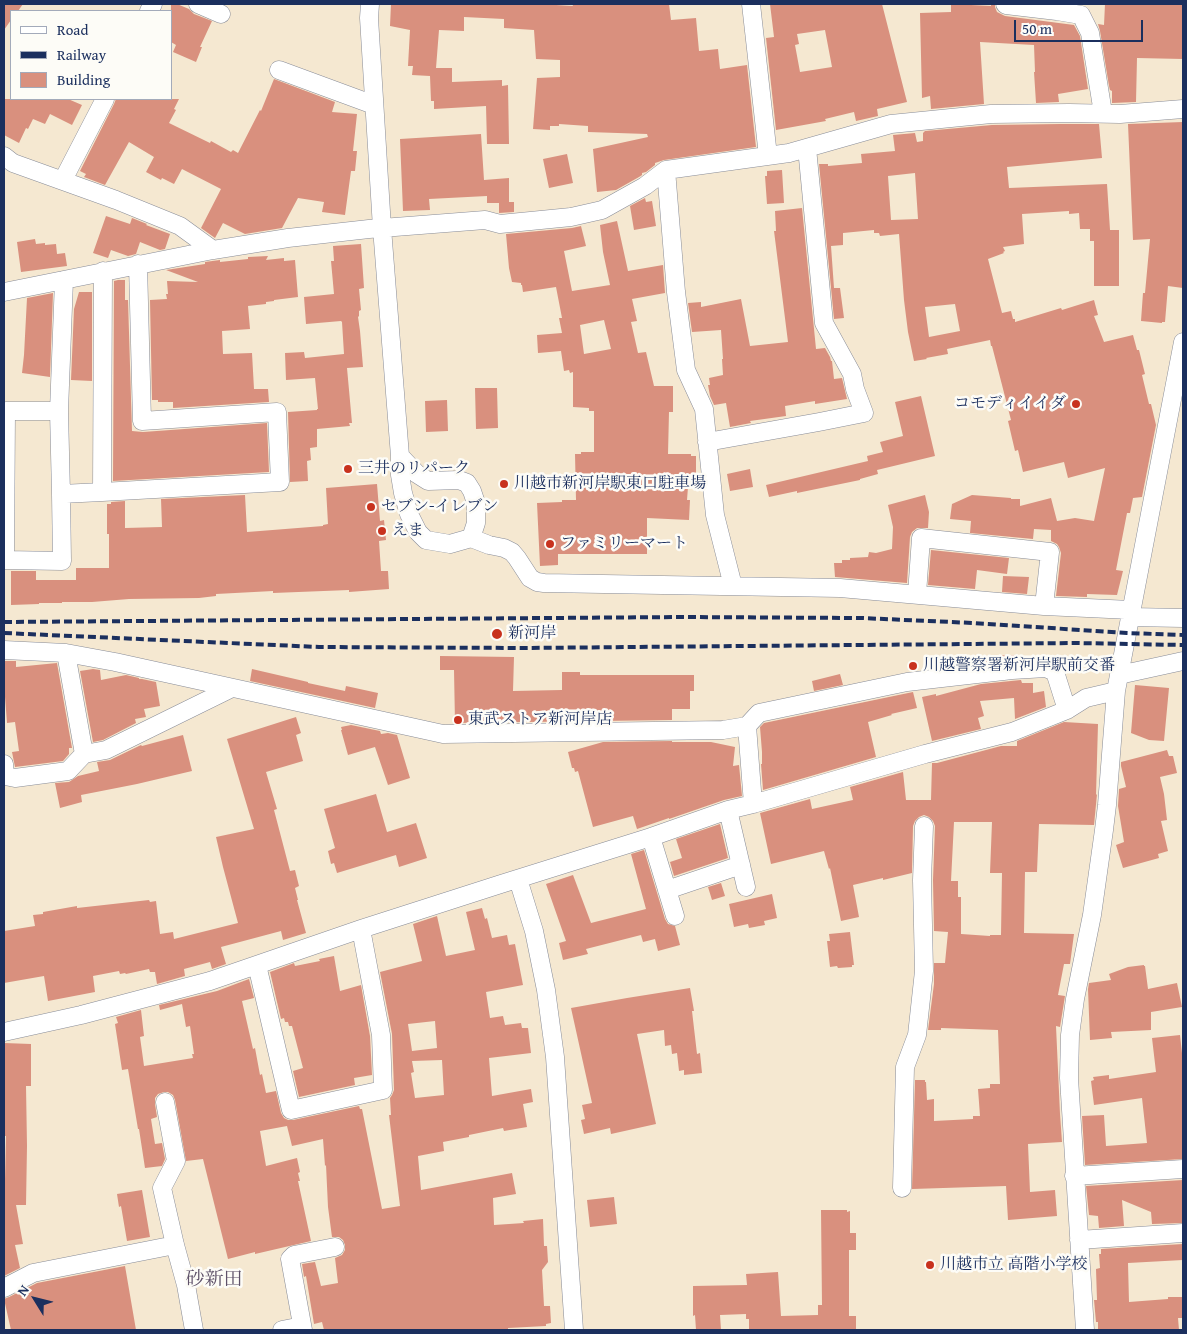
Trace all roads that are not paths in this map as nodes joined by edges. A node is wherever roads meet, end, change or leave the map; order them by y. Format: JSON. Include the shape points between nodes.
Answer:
{"nodes":[{"id":1,"x":198,"y":4,"type":"edge"},
{"id":2,"x":370,"y":4,"type":"edge"},
{"id":3,"x":752,"y":4,"type":"edge"},
{"id":4,"x":1005,"y":4,"type":"edge"},
{"id":5,"x":221,"y":14,"type":"dead end"},
{"id":6,"x":279,"y":70,"type":"dead end"},
{"id":7,"x":104,"y":100,"type":"edge"},
{"id":8,"x":374,"y":105,"type":"junction"},
{"id":9,"x":1183,"y":109,"type":"edge"},
{"id":10,"x":1103,"y":113,"type":"junction"},
{"id":11,"x":807,"y":148,"type":"junction"},
{"id":12,"x":4,"y":156,"type":"edge"},
{"id":13,"x":768,"y":156,"type":"junction"},
{"id":14,"x":666,"y":170,"type":"junction"},
{"id":15,"x":63,"y":180,"type":"junction"},
{"id":16,"x":382,"y":228,"type":"junction"},
{"id":17,"x":213,"y":250,"type":"junction"},
{"id":18,"x":138,"y":264,"type":"junction"},
{"id":19,"x":103,"y":272,"type":"junction"},
{"id":20,"x":64,"y":280,"type":"junction"},
{"id":21,"x":4,"y":292,"type":"edge"},
{"id":22,"x":1183,"y":342,"type":"edge"},
{"id":23,"x":59,"y":411,"type":"junction"},
{"id":24,"x":707,"y":442,"type":"junction"},
{"id":25,"x":400,"y":456,"type":"junction"},
{"id":26,"x":102,"y":492,"type":"junction"},
{"id":27,"x":61,"y":494,"type":"junction"},
{"id":28,"x":471,"y":538,"type":"junction"},
{"id":29,"x":733,"y":586,"type":"junction"},
{"id":30,"x":916,"y":594,"type":"junction"},
{"id":31,"x":1044,"y":606,"type":"junction"},
{"id":32,"x":1131,"y":614,"type":"junction"},
{"id":33,"x":1183,"y":618,"type":"edge"},
{"id":34,"x":4,"y":650,"type":"edge"},
{"id":35,"x":66,"y":652,"type":"junction"},
{"id":36,"x":1183,"y":661,"type":"edge"},
{"id":37,"x":1118,"y":683,"type":"junction"},
{"id":38,"x":232,"y":688,"type":"junction"},
{"id":39,"x":1066,"y":710,"type":"junction"},
{"id":40,"x":747,"y":726,"type":"junction"},
{"id":41,"x":84,"y":754,"type":"junction"},
{"id":42,"x":4,"y":764,"type":"edge"},
{"id":43,"x":753,"y":804,"type":"junction"},
{"id":44,"x":728,"y":810,"type":"junction"},
{"id":45,"x":924,"y":826,"type":"dead end"},
{"id":46,"x":651,"y":836,"type":"junction"},
{"id":47,"x":742,"y":865,"type":"junction"},
{"id":48,"x":518,"y":879,"type":"junction"},
{"id":49,"x":746,"y":887,"type":"dead end"},
{"id":50,"x":667,"y":890,"type":"junction"},
{"id":51,"x":675,"y":916,"type":"dead end"},
{"id":52,"x":361,"y":929,"type":"junction"},
{"id":53,"x":257,"y":965,"type":"junction"},
{"id":54,"x":4,"y":1032,"type":"edge"},
{"id":55,"x":164,"y":1102,"type":"dead end"},
{"id":56,"x":1183,"y":1169,"type":"edge"},
{"id":57,"x":1074,"y":1176,"type":"junction"},
{"id":58,"x":902,"y":1188,"type":"dead end"},
{"id":59,"x":1183,"y":1233,"type":"edge"},
{"id":60,"x":1080,"y":1240,"type":"junction"},
{"id":61,"x":175,"y":1245,"type":"junction"},
{"id":62,"x":335,"y":1247,"type":"dead end"},
{"id":63,"x":4,"y":1288,"type":"edge"},
{"id":64,"x":302,"y":1328,"type":"edge"},
{"id":65,"x":194,"y":1330,"type":"edge"},
{"id":66,"x":282,"y":1330,"type":"edge"},
{"id":67,"x":574,"y":1330,"type":"edge"},
{"id":68,"x":1085,"y":1330,"type":"edge"}],
"edges":[{"from":1,"to":5,"type":"street"},
{"from":2,"to":8,"type":"street"},
{"from":3,"to":13,"type":"street"},
{"from":4,"to":10,"type":"street","via":[[1081,15],[1090,33]]},
{"from":6,"to":8,"type":"street"},
{"from":7,"to":15,"type":"street"},
{"from":8,"to":16,"type":"street"},
{"from":9,"to":10,"type":"street"},
{"from":10,"to":11,"type":"street","via":[[991,114],[919,120],[890,124]]},
{"from":11,"to":13,"type":"street"},
{"from":11,"to":24,"type":"street","via":[[824,323],[852,374],[864,413]]},
{"from":12,"to":15,"type":"street","via":[[13,163]]},
{"from":13,"to":14,"type":"street"},
{"from":14,"to":16,"type":"street","via":[[602,210],[571,217],[500,224],[485,220]]},
{"from":14,"to":24,"type":"street","via":[[686,370],[704,409]]},
{"from":15,"to":17,"type":"street","via":[[180,226]]},
{"from":16,"to":17,"type":"street"},
{"from":16,"to":25,"type":"street"},
{"from":17,"to":18,"type":"street"},
{"from":18,"to":19,"type":"street"},
{"from":18,"to":26,"type":"street","via":[[142,421],[278,412],[280,482]]},
{"from":19,"to":20,"type":"street"},
{"from":19,"to":26,"type":"street"},
{"from":20,"to":21,"type":"street"},
{"from":20,"to":23,"type":"street"},
{"from":22,"to":32,"type":"street"},
{"from":23,"to":27,"type":"street"},
{"from":23,"to":27,"type":"street","via":[[6,411],[5,560],[62,561]]},
{"from":24,"to":29,"type":"street","via":[[715,515]]},
{"from":25,"to":28,"type":"street","via":[[428,481],[459,480],[467,483],[476,503],[476,523]]},
{"from":25,"to":28,"type":"street","via":[[403,493],[418,532],[426,540],[450,544]]},
{"from":26,"to":27,"type":"street"},
{"from":28,"to":29,"type":"street","via":[[512,552],[530,578],[537,582]]},
{"from":29,"to":30,"type":"street","via":[[840,588]]},
{"from":30,"to":31,"type":"street"},
{"from":30,"to":31,"type":"street","via":[[922,538],[1050,552]]},
{"from":31,"to":32,"type":"street"},
{"from":32,"to":33,"type":"street"},
{"from":32,"to":37,"type":"street"},
{"from":34,"to":35,"type":"street"},
{"from":35,"to":38,"type":"street"},
{"from":35,"to":41,"type":"street"},
{"from":36,"to":37,"type":"street"},
{"from":37,"to":39,"type":"street"},
{"from":37,"to":57,"type":"street","via":[[1104,830],[1070,1035]]},
{"from":38,"to":40,"type":"street","via":[[443,734],[724,730]]},
{"from":38,"to":41,"type":"street","via":[[106,750]]},
{"from":39,"to":40,"type":"street","via":[[1056,672],[1046,668],[907,682],[759,713]]},
{"from":39,"to":43,"type":"street","via":[[1012,732]]},
{"from":40,"to":43,"type":"street"},
{"from":41,"to":42,"type":"street","via":[[68,771],[15,778],[5,776]]},
{"from":43,"to":44,"type":"street"},
{"from":44,"to":46,"type":"street"},
{"from":44,"to":47,"type":"street"},
{"from":45,"to":58,"type":"street","via":[[924,971],[917,1035],[906,1067]]},
{"from":46,"to":48,"type":"street"},
{"from":46,"to":50,"type":"street"},
{"from":47,"to":49,"type":"street"},
{"from":47,"to":50,"type":"street"},
{"from":48,"to":52,"type":"street"},
{"from":48,"to":67,"type":"street","via":[[534,931],[555,1057]]},
{"from":50,"to":51,"type":"street"},
{"from":52,"to":53,"type":"street"},
{"from":52,"to":53,"type":"street","via":[[381,1035],[383,1090],[291,1110]]},
{"from":53,"to":54,"type":"street","via":[[210,981]]},
{"from":55,"to":61,"type":"street","via":[[176,1161],[162,1188]]},
{"from":56,"to":57,"type":"street"},
{"from":57,"to":60,"type":"street"},
{"from":59,"to":60,"type":"street"},
{"from":60,"to":68,"type":"street"},
{"from":61,"to":63,"type":"street","via":[[33,1273]]},
{"from":61,"to":65,"type":"street"},
{"from":62,"to":64,"type":"street","via":[[294,1255],[290,1259]]},
{"from":64,"to":66,"type":"street"}]}
